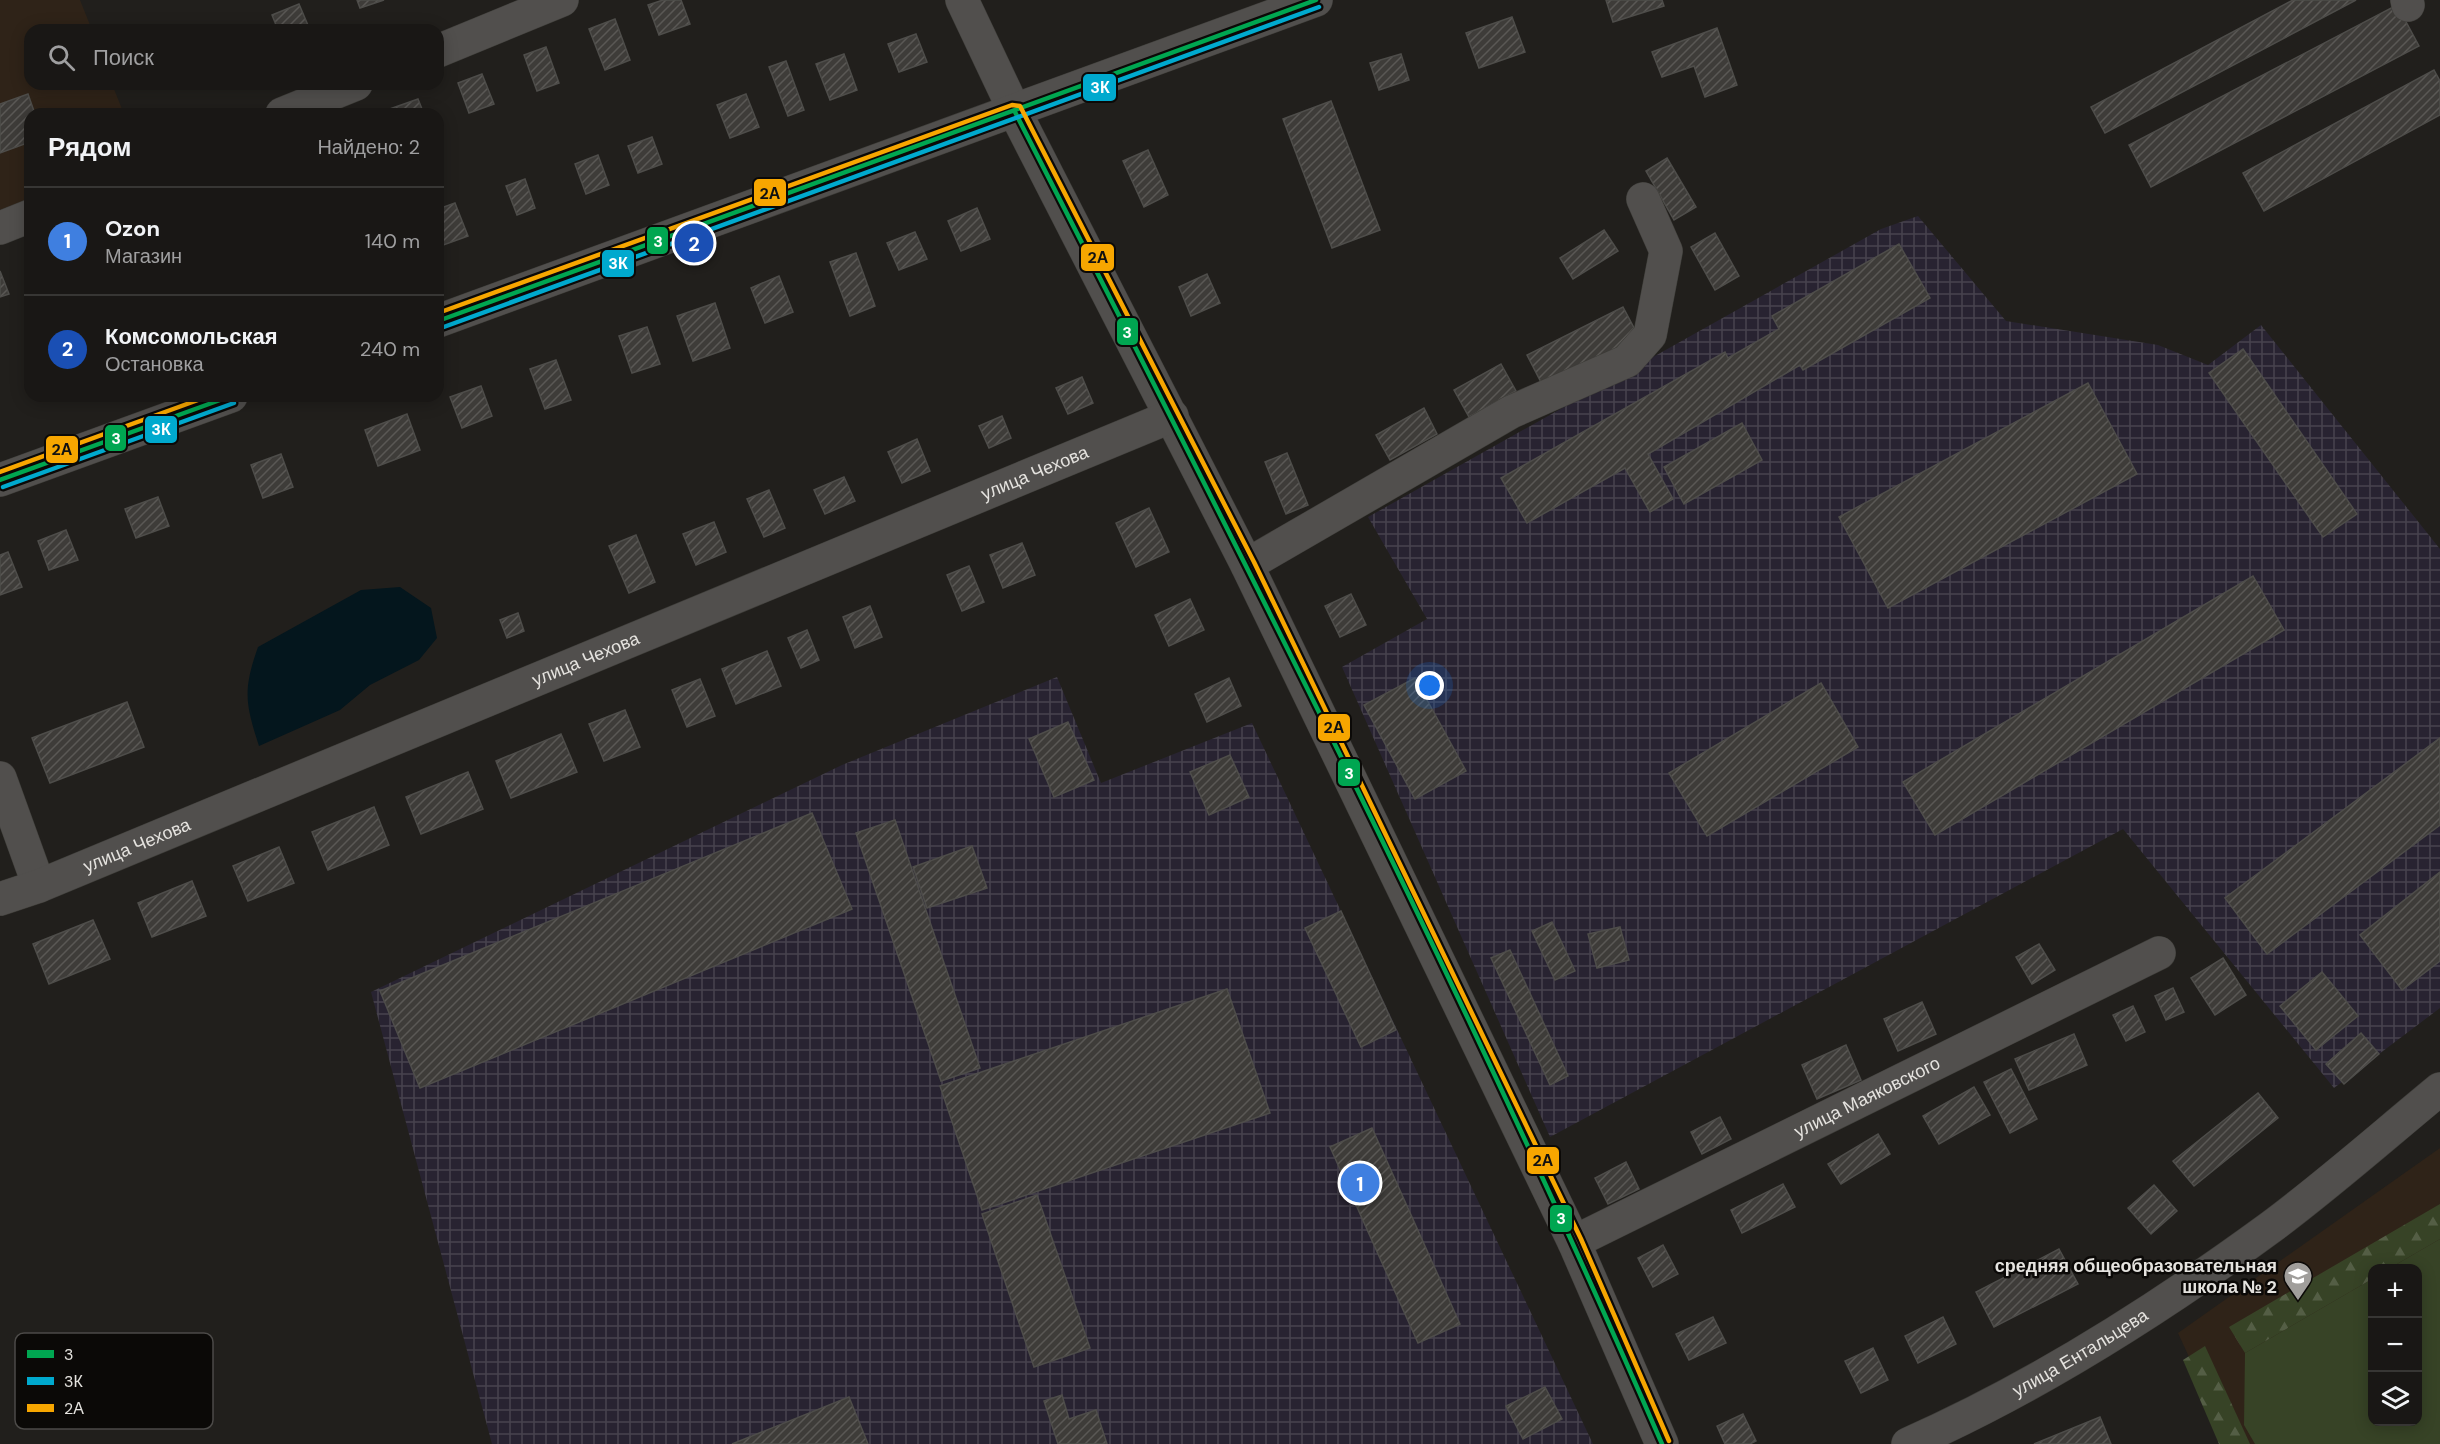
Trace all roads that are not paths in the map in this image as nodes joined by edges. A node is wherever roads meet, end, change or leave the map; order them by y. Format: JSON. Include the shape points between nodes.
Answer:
{"nodes":[{"id":1,"x":562,"y":0,"type":"edge"},
{"id":2,"x":962,"y":0,"type":"edge"},
{"id":3,"x":1316,"y":0,"type":"edge"},
{"id":4,"x":444,"y":49,"type":"edge"},
{"id":5,"x":341,"y":90,"type":"edge"},
{"id":6,"x":297,"y":108,"type":"edge"},
{"id":7,"x":1015,"y":112,"type":"junction"},
{"id":8,"x":1643,"y":199,"type":"dead end"},
{"id":9,"x":24,"y":218,"type":"edge"},
{"id":10,"x":0,"y":228,"type":"edge"},
{"id":11,"x":444,"y":319,"type":"edge"},
{"id":12,"x":214,"y":402,"type":"edge"},
{"id":13,"x":1172,"y":416,"type":"junction"},
{"id":14,"x":0,"y":480,"type":"edge"},
{"id":15,"x":1247,"y":565,"type":"junction"},
{"id":16,"x":0,"y":778,"type":"edge"},
{"id":17,"x":39,"y":886,"type":"junction"},
{"id":18,"x":0,"y":899,"type":"edge"},
{"id":19,"x":2159,"y":953,"type":"dead end"},
{"id":20,"x":2440,"y":1089,"type":"edge"},
{"id":21,"x":1574,"y":1242,"type":"junction"},
{"id":22,"x":1662,"y":1444,"type":"edge"},
{"id":23,"x":1908,"y":1444,"type":"edge"}],
"edges":[{"from":1,"to":4,"type":"street"},
{"from":2,"to":7,"type":"street"},
{"from":3,"to":7,"type":"street"},
{"from":5,"to":6,"type":"street"},
{"from":7,"to":11,"type":"street"},
{"from":7,"to":13,"type":"street"},
{"from":8,"to":15,"type":"street","via":[[1666,250],[1650,335],[1627,361],[1511,412]]},
{"from":9,"to":10,"type":"street"},
{"from":12,"to":14,"type":"street"},
{"from":13,"to":15,"type":"street"},
{"from":13,"to":17,"type":"street","name":"улица Чехова"},
{"from":15,"to":21,"type":"street"},
{"from":16,"to":17,"type":"street"},
{"from":17,"to":18,"type":"street","name":"улица Чехова"},
{"from":19,"to":21,"type":"street","name":"улица Маяковского"},
{"from":20,"to":23,"type":"street","name":"улица Ентальцева","via":[[2273,1226],[2148,1313],[1958,1422]]},
{"from":21,"to":22,"type":"street"}]}
